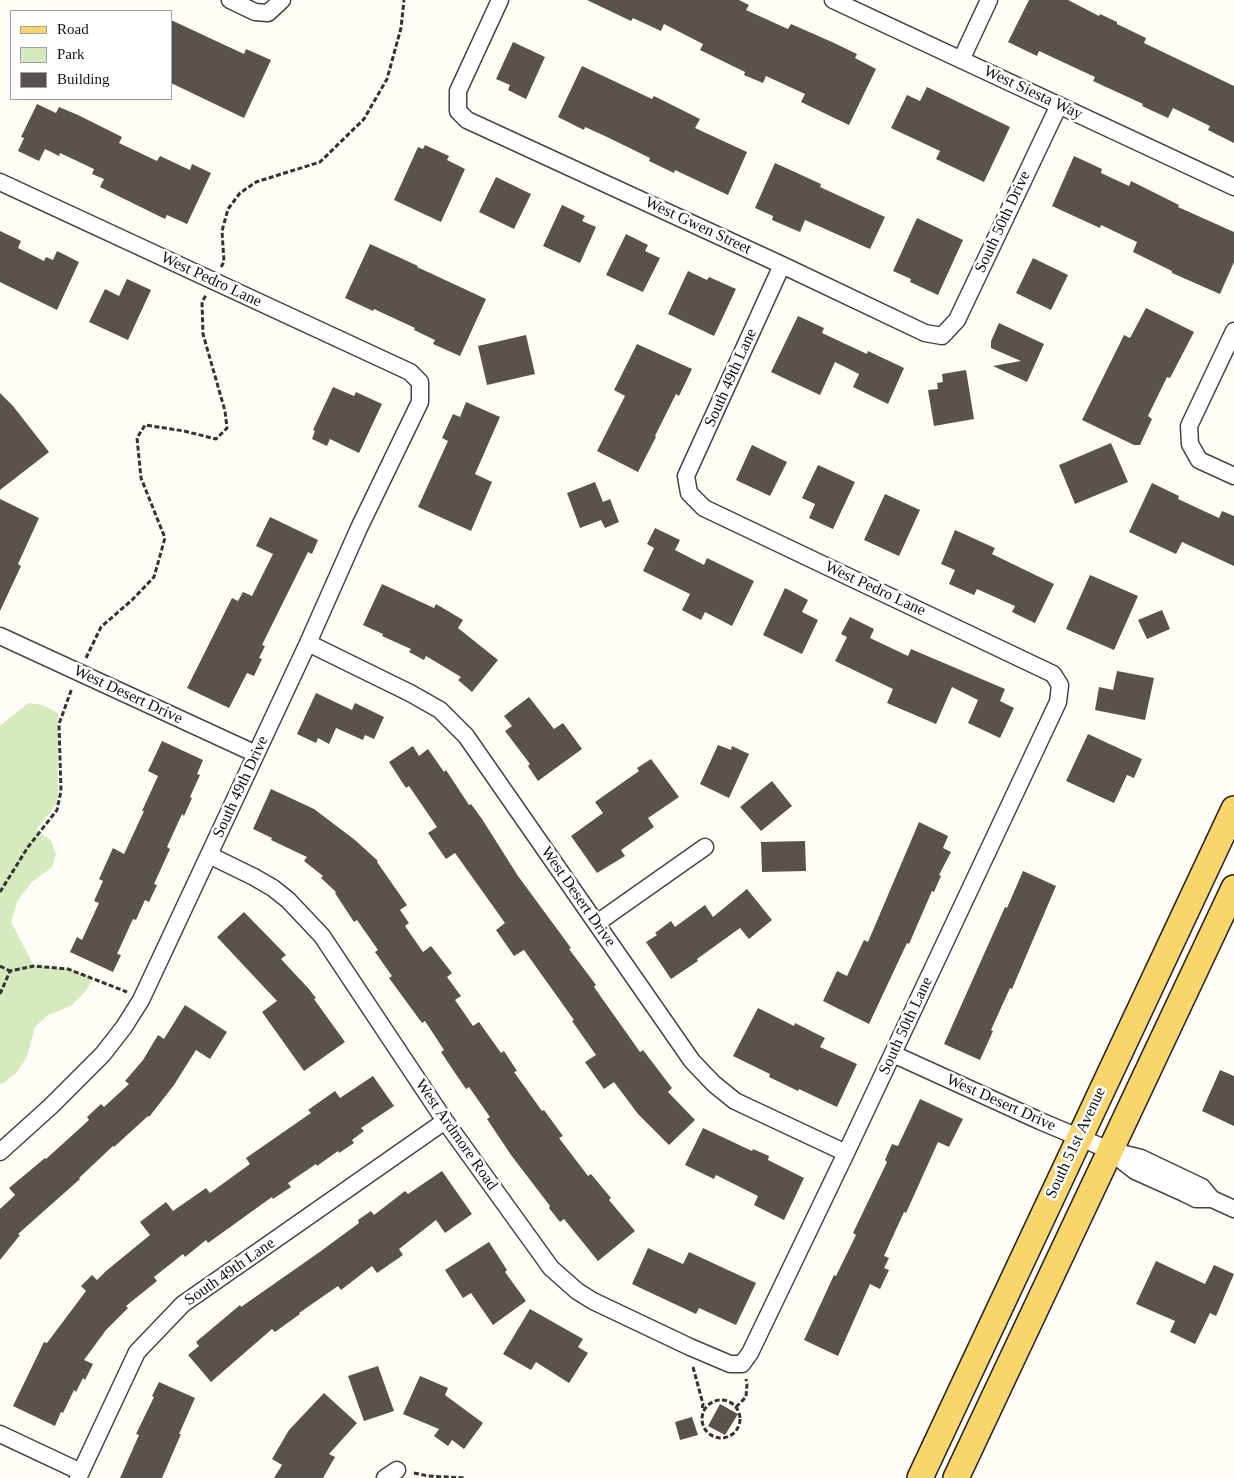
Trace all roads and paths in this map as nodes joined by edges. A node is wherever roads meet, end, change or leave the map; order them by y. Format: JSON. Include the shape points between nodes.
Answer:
{"nodes":[{"id":1,"x":230,"y":0,"type":"edge"},
{"id":2,"x":282,"y":0,"type":"edge"},
{"id":3,"x":404,"y":0,"type":"edge"},
{"id":4,"x":500,"y":0,"type":"edge"},
{"id":5,"x":833,"y":0,"type":"edge"},
{"id":6,"x":989,"y":0,"type":"edge"},
{"id":7,"x":961,"y":60,"type":"junction"},
{"id":8,"x":1058,"y":105,"type":"junction"},
{"id":9,"x":0,"y":182,"type":"edge"},
{"id":10,"x":1234,"y":187,"type":"edge"},
{"id":11,"x":782,"y":265,"type":"junction"},
{"id":12,"x":214,"y":281,"type":"junction"},
{"id":13,"x":1234,"y":331,"type":"edge"},
{"id":14,"x":942,"y":336,"type":"joint"},
{"id":15,"x":420,"y":382,"type":"joint"},
{"id":16,"x":1234,"y":476,"type":"edge"},
{"id":17,"x":689,"y":493,"type":"joint"},
{"id":18,"x":0,"y":636,"type":"edge"},
{"id":19,"x":308,"y":643,"type":"junction"},
{"id":20,"x":80,"y":673,"type":"junction"},
{"id":21,"x":1060,"y":686,"type":"joint"},
{"id":22,"x":256,"y":754,"type":"junction"},
{"id":23,"x":1234,"y":809,"type":"edge"},
{"id":24,"x":705,"y":847,"type":"dead end"},
{"id":25,"x":209,"y":856,"type":"junction"},
{"id":26,"x":1234,"y":888,"type":"edge"},
{"id":27,"x":0,"y":892,"type":"edge"},
{"id":28,"x":597,"y":923,"type":"junction"},
{"id":29,"x":0,"y":966,"type":"edge"},
{"id":30,"x":10,"y":971,"type":"junction"},
{"id":31,"x":0,"y":994,"type":"edge"},
{"id":32,"x":141,"y":1000,"type":"junction"},
{"id":33,"x":893,"y":1054,"type":"junction"},
{"id":34,"x":445,"y":1121,"type":"junction"},
{"id":35,"x":1079,"y":1138,"type":"junction"},
{"id":36,"x":1109,"y":1150,"type":"junction"},
{"id":37,"x":0,"y":1152,"type":"edge"},
{"id":38,"x":846,"y":1153,"type":"junction"},
{"id":39,"x":1234,"y":1209,"type":"edge"},
{"id":40,"x":690,"y":1347,"type":"junction"},
{"id":41,"x":742,"y":1364,"type":"junction"},
{"id":42,"x":736,"y":1407,"type":"junction"},
{"id":43,"x":702,"y":1412,"type":"junction"},
{"id":44,"x":0,"y":1434,"type":"edge"},
{"id":45,"x":391,"y":1474,"type":"edge"},
{"id":46,"x":80,"y":1475,"type":"edge"},
{"id":47,"x":466,"y":1478,"type":"edge"},
{"id":48,"x":920,"y":1478,"type":"edge"},
{"id":49,"x":956,"y":1478,"type":"edge"}],
"edges":[{"from":1,"to":2,"type":"street","via":[[255,12],[268,13]]},
{"from":3,"to":12,"type":"path","via":[[401,28],[386,79],[364,119],[320,162],[256,182],[240,193],[228,209],[222,231],[224,262]]},
{"from":4,"to":11,"type":"street","name":"West Gwen Street","via":[[458,91],[458,111],[467,120]]},
{"from":5,"to":7,"type":"street","name":"West Siesta Way"},
{"from":6,"to":7,"type":"street"},
{"from":7,"to":8,"type":"street","name":"West Siesta Way"},
{"from":8,"to":10,"type":"street","name":"West Siesta Way"},
{"from":8,"to":14,"type":"street","name":"South 50th Drive","via":[[957,320]]},
{"from":9,"to":12,"type":"street","name":"West Pedro Lane"},
{"from":11,"to":14,"type":"street","name":"West Gwen Street","via":[[925,332]]},
{"from":11,"to":17,"type":"street","name":"South 49th Lane","via":[[686,476]]},
{"from":12,"to":15,"type":"street","name":"West Pedro Lane","via":[[410,372]]},
{"from":12,"to":20,"type":"path","via":[[202,302],[203,334],[227,428],[216,439],[145,425],[137,438],[141,478],[165,538],[154,577],[101,626]]},
{"from":13,"to":16,"type":"street","via":[[1190,426],[1190,444],[1199,460]]},
{"from":15,"to":19,"type":"street","name":"South 49th Drive","via":[[420,402]]},
{"from":17,"to":21,"type":"street","name":"West Pedro Lane","via":[[704,508],[1053,674]]},
{"from":18,"to":20,"type":"street","name":"West Desert Drive"},
{"from":19,"to":22,"type":"street","name":"South 49th Drive"},
{"from":19,"to":28,"type":"street","name":"West Desert Drive","via":[[440,710],[466,736]]},
{"from":20,"to":22,"type":"street","name":"West Desert Drive"},
{"from":20,"to":27,"type":"path","via":[[59,724],[61,791],[57,810],[28,847]]},
{"from":21,"to":33,"type":"street","name":"South 50th Lane","via":[[1058,702]]},
{"from":22,"to":25,"type":"street","name":"South 49th Drive"},
{"from":23,"to":35,"type":"main road","name":"South 51st Avenue"},
{"from":24,"to":28,"type":"street"},
{"from":25,"to":32,"type":"street","name":"South 49th Drive"},
{"from":25,"to":34,"type":"street","name":"West Ardmore Road","via":[[273,888],[306,918],[322,936]]},
{"from":26,"to":36,"type":"main road","name":"South 51st Avenue"},
{"from":28,"to":38,"type":"street","name":"West Desert Drive","via":[[687,1055],[714,1084],[756,1112]]},
{"from":29,"to":30,"type":"path"},
{"from":30,"to":31,"type":"path"},
{"from":30,"to":32,"type":"path","via":[[34,966],[68,969]]},
{"from":32,"to":37,"type":"street","name":"South 49th Drive","via":[[103,1054]]},
{"from":33,"to":35,"type":"street","name":"West Desert Drive"},
{"from":33,"to":38,"type":"street","name":"South 50th Lane"},
{"from":34,"to":40,"type":"street","name":"West Ardmore Road","via":[[551,1268],[564,1280],[593,1300]]},
{"from":34,"to":46,"type":"street","name":"South 49th Lane","via":[[182,1304],[137,1352]]},
{"from":35,"to":36,"type":"street","name":"West Desert Drive"},
{"from":35,"to":48,"type":"main road","name":"South 51st Avenue"},
{"from":36,"to":39,"type":"street","name":"West Desert Drive","via":[[1136,1171],[1173,1181],[1196,1199],[1212,1199]]},
{"from":36,"to":49,"type":"main road","name":"South 51st Avenue"},
{"from":38,"to":41,"type":"street","name":"South 50th Lane"},
{"from":40,"to":41,"type":"street","name":"West Ardmore Road","via":[[730,1364]]},
{"from":40,"to":43,"type":"path"},
{"from":41,"to":42,"type":"path","via":[[748,1384],[746,1397]]},
{"from":42,"to":43,"type":"path","via":[[731,1402],[712,1401]]},
{"from":42,"to":43,"type":"path","via":[[740,1415],[738,1428],[729,1437],[710,1436],[701,1421]]},
{"from":44,"to":46,"type":"street"},
{"from":45,"to":47,"type":"path"}]}
